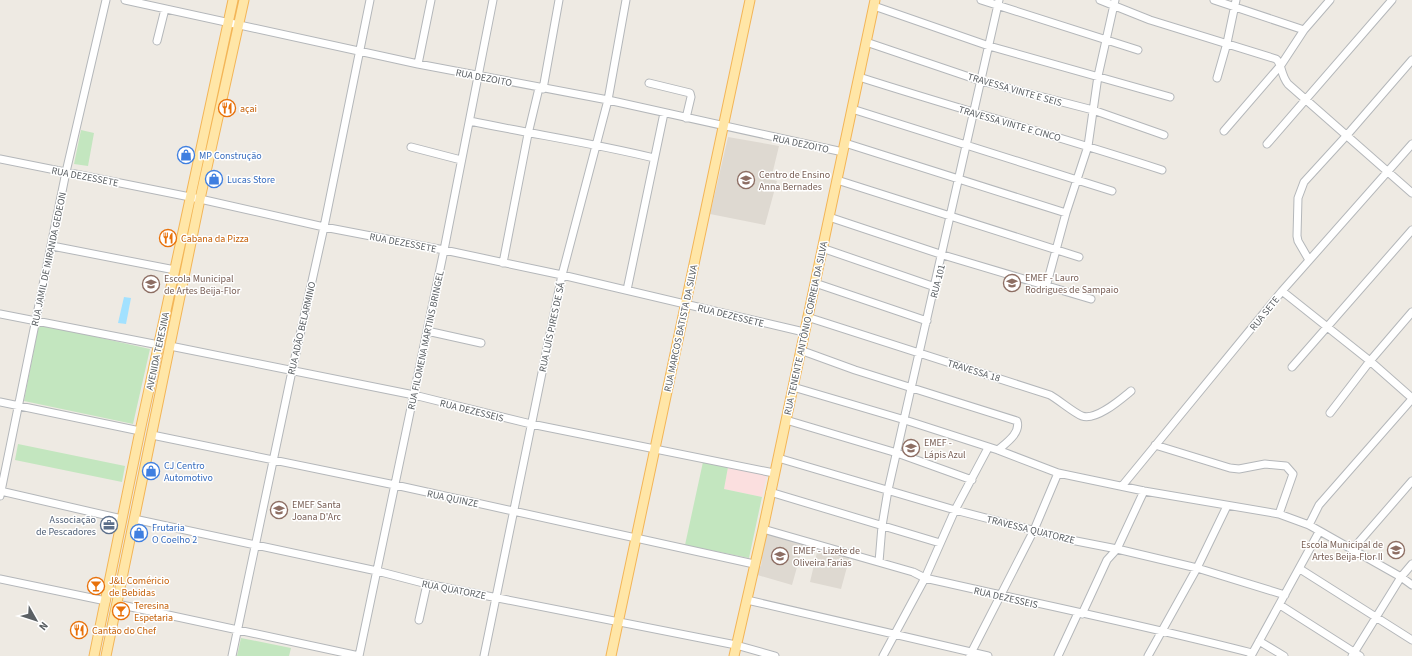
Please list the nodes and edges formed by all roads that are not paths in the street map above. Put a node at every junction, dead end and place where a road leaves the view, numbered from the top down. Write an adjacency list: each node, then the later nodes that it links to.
1 (106, 0): 70 (street, RUA JAMIL DE MIRANDA GEDEON)
2 (125, 0): 21 (street, RUA DEZOITO)
3 (233, 0): 22 (main road, AVENIDA TERESINA)
4 (244, 0): 23 (main road, AVENIDA TERESINA)
5 (370, 0): 31 (street, RUA ADÃO BELARMINO)
6 (431, 0): 33 (street)
7 (493, 0): 35 (street, RUA FILOMENA MARTINS BRINGEL)
8 (559, 0): 41 (street)
9 (626, 0): 44 (street, RUA LUÍS PIRES DE SÁ)
10 (750, 0): 51 (main road, RUA MARCOS BATISTA DA SILVA)
11 (981, 0): 16 (street)
12 (1100, 0): 17 (street)
13 (1214, 0): 20 (street)
14 (1318, 0): 18 (street)
15 (1392, 0): 43 (street)
16 (998, 2): 26 (street); 29 (street, RUA 101)
17 (1114, 2): 26 (street); 28 (street)
18 (1328, 2): 24 (street)
19 (874, 3): 27 (main road, RUA TENENTE ANTÔNIO CORREIA DA SILVA); 29 (street)
20 (1235, 3): 24 (street); 28 (street)
21 (165, 9): 22 (street, RUA DEZOITO); 25 (street)
22 (228, 22): 23 (street, RUA DEZOITO); 59 (main road, AVENIDA TERESINA)
23 (239, 25): 31 (street, RUA DEZOITO); 62 (main road, AVENIDA TERESINA)
24 (1304, 30): 34 (street)
25 (157, 41)
26 (1106, 41): 30 (street); 36 (street)
27 (866, 42): 37 (main road, RUA TENENTE ANTÔNIO CORREIA DA SILVA); 39 (street, TRAVESSA VINTE E SEIS)
28 (1227, 43): 34 (street); 38 (street)
29 (989, 46): 36 (street); 39 (street, RUA 101)
30 (1138, 50)
31 (359, 51): 33 (street, RUA DEZOITO); 83 (street, RUA ADÃO BELARMINO)
32 (1412, 60): 55 (street)
33 (418, 64): 35 (street, RUA DEZOITO)
34 (1281, 64): 43 (street); 52 (street)
35 (478, 75): 41 (street, RUA DEZOITO); 50 (street, RUA FILOMENA MARTINS BRINGEL)
36 (1098, 76): 42 (street); 46 (street)
37 (859, 77): 45 (main road, RUA TENENTE ANTÔNIO CORREIA DA SILVA); 47 (street, TRAVESSA VINTE E CINCO)
38 (1217, 78)
39 (981, 81): 46 (street, TRAVESSA VINTE E SEIS); 47 (street, RUA 101)
40 (649, 83): 49 (street)
41 (541, 88): 44 (street, RUA DEZOITO); 53 (street)
42 (1170, 97)
43 (1306, 98): 55 (street); 57 (street)
44 (608, 100): 48 (street, RUA DEZOITO); 56 (street, RUA LUÍS PIRES DE SÁ)
45 (852, 109): 60 (street); 64 (main road, RUA TENENTE ANTÔNIO CORREIA DA SILVA)
46 (1093, 110): 54 (street, TRAVESSA VINTE E SEIS); 61 (street)
47 (974, 113): 60 (street, RUA 101); 61 (street, TRAVESSA VINTE E CINCO)
48 (664, 114): 49 (street, RUA DEZOITO); 66 (street)
49 (686, 118): 51 (street, RUA DEZOITO)
50 (470, 121): 53 (street); 67 (street, RUA FILOMENA MARTINS BRINGEL)
51 (724, 127): 64 (street, RUA DEZOITO); 101 (main road, RUA MARCOS BATISTA DA SILVA)
52 (1224, 131)
53 (528, 134): 56 (street); 92 (street)
54 (1164, 135)
55 (1347, 135): 72 (street); 91 (street)
56 (597, 144): 66 (street); 94 (street, RUA LUÍS PIRES DE SÁ)
57 (1267, 144)
58 (1412, 144): 72 (street, RUA SETE)
59 (202, 145): 62 (main road); 68 (main road, AVENIDA TERESINA)
60 (966, 146): 73 (street, RUA 101); 74 (street)
61 (1088, 146): 69 (street, TRAVESSA VINTE E CINCO); 74 (street)
62 (212, 147): 71 (main road, AVENIDA TERESINA)
63 (411, 148): 67 (street)
64 (844, 148): 73 (street, RUA DEZOITO); 75 (main road, RUA TENENTE ANTÔNIO CORREIA DA SILVA)
65 (0, 158): 70 (street, RUA DEZESSETE)
66 (654, 158): 98 (street)
67 (462, 160): 87 (street, RUA FILOMENA MARTINS BRINGEL)
68 (197, 170): 71 (main road); 78 (main road, AVENIDA TERESINA)
69 (1162, 170)
70 (66, 172): 78 (street, RUA DEZESSETE); 85 (street, RUA JAMIL DE MIRANDA GEDEON)
71 (207, 172): 79 (main road, AVENIDA TERESINA)
72 (1388, 172): 77 (street); 91 (street, RUA SETE)
73 (958, 179): 80 (street, RUA DEZOITO); 82 (street, RUA 101)
74 (1078, 179): 76 (street); 80 (street)
75 (837, 180): 81 (main road, RUA TENENTE ANTÔNIO CORREIA DA SILVA); 82 (street)
76 (1112, 190)
77 (1412, 193)
78 (191, 197): 79 (street, RUA DEZESSETE); 93 (main road, AVENIDA TERESINA)
79 (200, 199): 83 (street, RUA DEZESSETE); 112 (main road, AVENIDA TERESINA)
80 (1066, 213): 88 (street)
81 (829, 217): 86 (main road, RUA TENENTE ANTÔNIO CORREIA DA SILVA); 89 (street)
82 (951, 218): 88 (street); 89 (street, RUA 101)
83 (324, 227): 87 (street, RUA DEZESSETE); 117 (street, RUA ADÃO BELARMINO)
84 (1412, 230): 107 (street)
85 (52, 246): 93 (street); 105 (street, RUA JAMIL DE MIRANDA GEDEON)
86 (822, 248): 95 (main road, RUA TENENTE ANTÔNIO CORREIA DA SILVA); 96 (street)
87 (444, 250): 92 (street, RUA DEZESSETE); 108 (street, RUA FILOMENA MARTINS BRINGEL)
88 (1056, 251): 90 (street); 97 (street)
89 (943, 255): 96 (street, RUA 101); 97 (street)
90 (1079, 257)
91 (1309, 260): 99 (street, RUA SETE)
92 (503, 263): 94 (street, RUA DEZESSETE)
93 (175, 270): 111 (main road, AVENIDA TERESINA)
94 (562, 275): 98 (street, RUA DEZESSETE); 128 (street, RUA LUÍS PIRES DE SÁ)
95 (815, 283): 104 (main road, RUA TENENTE ANTÔNIO CORREIA DA SILVA); 106 (street)
96 (935, 287): 106 (street, RUA 101)
97 (1046, 287): 100 (street)
98 (627, 290): 101 (street, RUA DEZESSETE)
99 (1282, 291): 107 (street); 131 (street, RUA SETE)
100 (1091, 299)
101 (686, 304): 109 (street, RUA DEZESSETE); 133 (main road, RUA MARCOS BATISTA DA SILVA)
102 (1412, 312): 115 (street)
103 (0, 314): 105 (street)
104 (807, 317): 109 (main road, RUA TENENTE ANTÔNIO CORREIA DA SILVA); 114 (street, TRAVESSA 18)
105 (36, 321): 111 (street); 124 (street, RUA JAMIL DE MIRANDA GEDEON)
106 (927, 321): 114 (street, RUA 101)
107 (1327, 326): 115 (street); 116 (street)
108 (427, 331): 110 (street); 121 (street, RUA FILOMENA MARTINS BRINGEL)
109 (804, 332): 113 (main road, RUA TENENTE ANTÔNIO CORREIA DA SILVA)
110 (481, 343)
111 (159, 345): 129 (main road, AVENIDA TERESINA)
112 (170, 346): 117 (street, RUA DEZESSEIS); 130 (main road, AVENIDA TERESINA)
113 (800, 350): 118 (main road, RUA TENENTE ANTÔNIO CORREIA DA SILVA); 119 (street)
114 (920, 353): 119 (street, RUA 101); 120 (street, TRAVESSA 18)
115 (1370, 361): 122 (street); 125 (street)
116 (1292, 367)
117 (292, 371): 121 (street, RUA DEZESSEIS); 137 (street, RUA ADÃO BELARMINO)
118 (793, 387): 126 (main road, RUA TENENTE ANTÔNIO CORREIA DA SILVA); 127 (street)
119 (911, 387): 127 (street, RUA 101); 134 (street)
120 (1131, 391)
121 (414, 395): 128 (street, RUA DEZESSEIS); 144 (street, RUA FILOMENA MARTINS BRINGEL)
122 (1412, 399): 156 (street)
123 (0, 402): 124 (street)
124 (18, 406): 129 (street); 149 (street, RUA JAMIL DE MIRANDA GEDEON)
125 (1330, 413)
126 (786, 420): 135 (street); 136 (main road, RUA TENENTE ANTÔNIO CORREIA DA SILVA)
127 (905, 420): 132 (street); 135 (street, RUA 101)
128 (531, 424): 133 (street, RUA DEZESSEIS); 152 (street, RUA LUÍS PIRES DE SÁ)
129 (140, 431): 138 (main road, AVENIDA TERESINA)
130 (152, 435): 137 (street, RUA QUINZE); 139 (main road, AVENIDA TERESINA)
131 (1155, 445): 145 (street, RUA SETE); 153 (street)
132 (988, 448): 134 (street); 142 (street)
133 (653, 449): 140 (street, RUA DEZESSEIS); 161 (main road, RUA MARCOS BATISTA DA SILVA)
134 (998, 450): 141 (street)
135 (897, 453): 142 (street); 146 (street, RUA 101)
136 (778, 458): 140 (main road, RUA TENENTE ANTÔNIO CORREIA DA SILVA); 146 (street, TRAVESSA QUATORZE)
137 (273, 460): 144 (street, RUA QUINZE); 163 (street, RUA ADÃO BELARMINO)
138 (132, 469): 139 (main road); 155 (main road, AVENIDA TERESINA)
139 (144, 471): 154 (main road, AVENIDA TERESINA)
140 (774, 473): 148 (main road, RUA TENENTE ANTÔNIO CORREIA DA SILVA)
141 (1058, 473): 145 (street); 159 (street)
142 (972, 480): 151 (street)
143 (1412, 481): 165 (street)
144 (395, 485): 152 (street, RUA QUINZE); 171 (street, RUA FILOMENA MARTINS BRINGEL)
145 (1122, 486): 147 (street)
146 (888, 490): 151 (street, TRAVESSA QUATORZE); 157 (street, RUA 101)
147 (1144, 491): 150 (street); 164 (street)
148 (770, 492): 157 (street); 158 (main road, RUA TENENTE ANTÔNIO CORREIA DA SILVA)
149 (0, 493): 155 (street)
150 (1227, 506): 153 (street); 169 (street)
151 (955, 510): 159 (street, TRAVESSA QUATORZE); 162 (street)
152 (515, 511): 161 (street, RUA QUINZE); 179 (street, RUA LUÍS PIRES DE SÁ)
153 (1279, 514): 156 (street)
154 (134, 519): 163 (street, RUA QUATORZE); 182 (main road, AVENIDA TERESINA)
155 (122, 520): 181 (main road, AVENIDA TERESINA)
156 (1309, 525): 160 (street)
157 (882, 526): 162 (street); 166 (street, RUA 101)
158 (763, 529): 166 (street, RUA DEZESSEIS); 167 (main road, RUA TENENTE ANTÔNIO CORREIA DA SILVA)
159 (1034, 530): 164 (street, TRAVESSA QUATORZE); 178 (street)
160 (1319, 532): 165 (street); 170 (street)
161 (635, 538): 167 (street, RUA QUINZE); 187 (main road, RUA MARCOS BATISTA DA SILVA)
162 (940, 543): 173 (street)
163 (255, 545): 171 (street, RUA QUATORZE); 189 (street, RUA ADÃO BELARMINO)
164 (1117, 549): 169 (street, TRAVESSA QUATORZE); 184 (street)
165 (1352, 550): 172 (street)
166 (878, 562): 173 (street, RUA DEZESSEIS)
167 (754, 564): 180 (main road, RUA TENENTE ANTÔNIO CORREIA DA SILVA)
168 (1412, 564): 172 (street)
169 (1197, 568): 177 (street, TRAVESSA QUATORZE); 188 (street)
170 (1300, 569): 177 (street); 185 (street)
171 (377, 571): 175 (street, RUA QUATORZE); 200 (street, RUA FILOMENA MARTINS BRINGEL)
172 (1401, 577): 176 (street); 185 (street)
173 (925, 578): 178 (street, RUA DEZESSEIS); 190 (street)
174 (0, 579): 181 (street)
175 (427, 584): 179 (street, RUA QUATORZE); 186 (street)
176 (1412, 585)
177 (1285, 595): 183 (street)
178 (1001, 596): 184 (street, RUA DEZESSEIS); 194 (street)
179 (495, 597): 187 (street, RUA QUATORZE); 201 (street, RUA LUÍS PIRES DE SÁ)
180 (746, 600): 190 (street); 193 (main road, RUA TENENTE ANTÔNIO CORREIA DA SILVA)
181 (106, 601): 197 (main road, AVENIDA TERESINA)
182 (116, 604): 189 (street); 198 (main road, AVENIDA TERESINA)
183 (1280, 605): 192 (street); 196 (street)
184 (1080, 614): 188 (street, RUA DEZESSEIS); 207 (street)
185 (1378, 617): 191 (street); 196 (street)
186 (419, 620)
187 (618, 623): 193 (street, RUA QUATORZE); 202 (main road, RUA MARCOS BATISTA DA SILVA)
188 (1162, 630): 195 (street, RUA DEZESSEIS); 208 (street)
189 (237, 631): 199 (street, RUA ADÃO BELARMINO); 200 (street)
190 (894, 634): 194 (street); 205 (street)
191 (1412, 640)
192 (1259, 641): 195 (street); 209 (street)
193 (736, 645): 203 (main road, RUA TENENTE ANTÔNIO CORREIA DA SILVA); 204 (street, RUA QUATORZE)
194 (971, 654): 206 (street)
195 (1251, 654)
196 (1355, 655)
197 (94, 656)
198 (106, 656)
199 (232, 656)
200 (359, 656)
201 (484, 656)
202 (610, 656)
203 (734, 656)
204 (775, 656)
205 (883, 656)
206 (988, 656)
207 (1058, 656)
208 (1148, 656)
209 (1284, 656)

